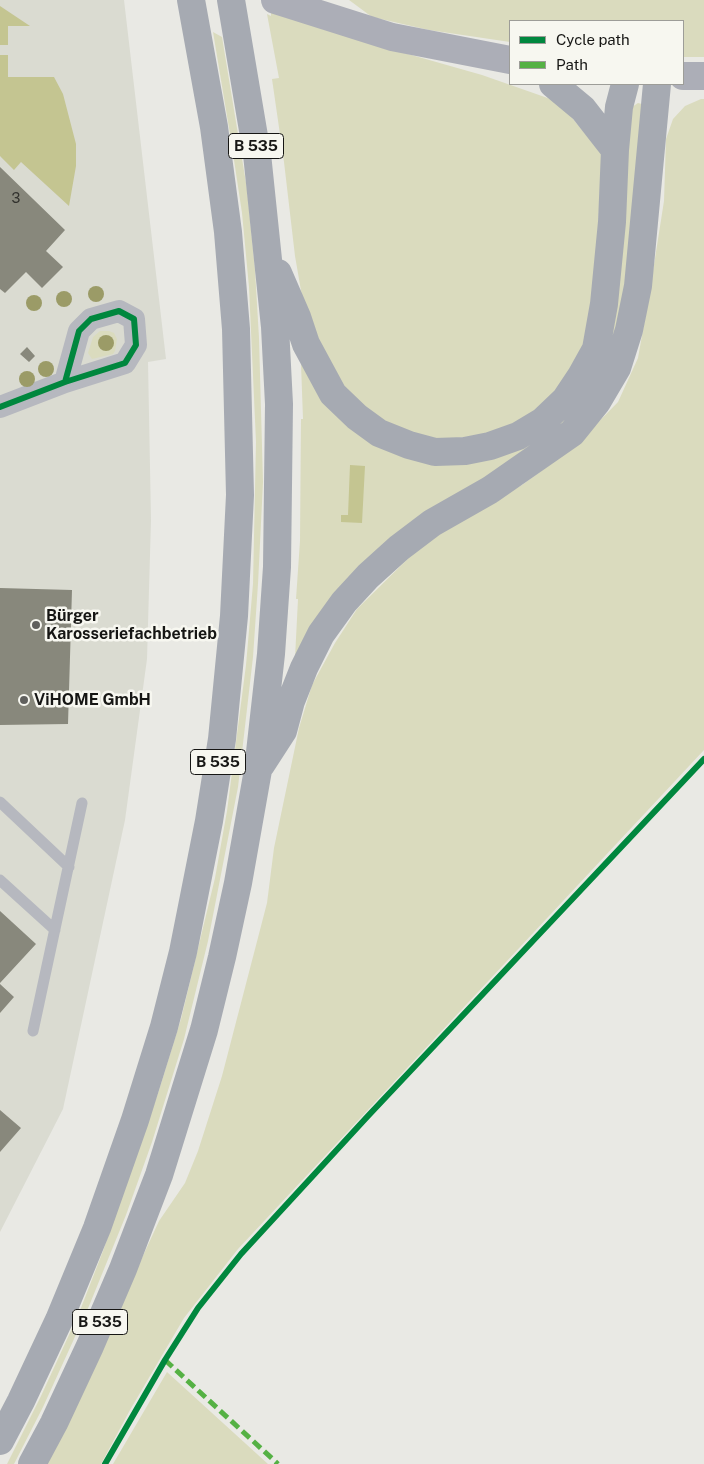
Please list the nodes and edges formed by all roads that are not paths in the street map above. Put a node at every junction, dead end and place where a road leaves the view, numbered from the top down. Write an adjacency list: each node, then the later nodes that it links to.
1 (231, 0): 11 (highway, B 535)
2 (275, 0): 4 (main road)
3 (194, 12): 21 (highway, B 535)
4 (509, 60)
5 (684, 76): 6 (main road)
6 (704, 76)
7 (554, 85): 10 (highway)
8 (625, 85): 10 (highway)
9 (658, 85): 14 (highway)
10 (615, 150): 11 (highway)
11 (269, 251): 14 (highway, B 535)
12 (65, 382): 13 (street)
13 (0, 407)
14 (258, 770): 22 (highway, B 535)
15 (0, 802): 17 (lane)
16 (82, 803): 17 (lane)
17 (68, 867): 19 (lane)
18 (0, 880): 19 (lane)
19 (55, 930): 20 (lane)
20 (33, 1031)
21 (0, 1441)
22 (32, 1464)

